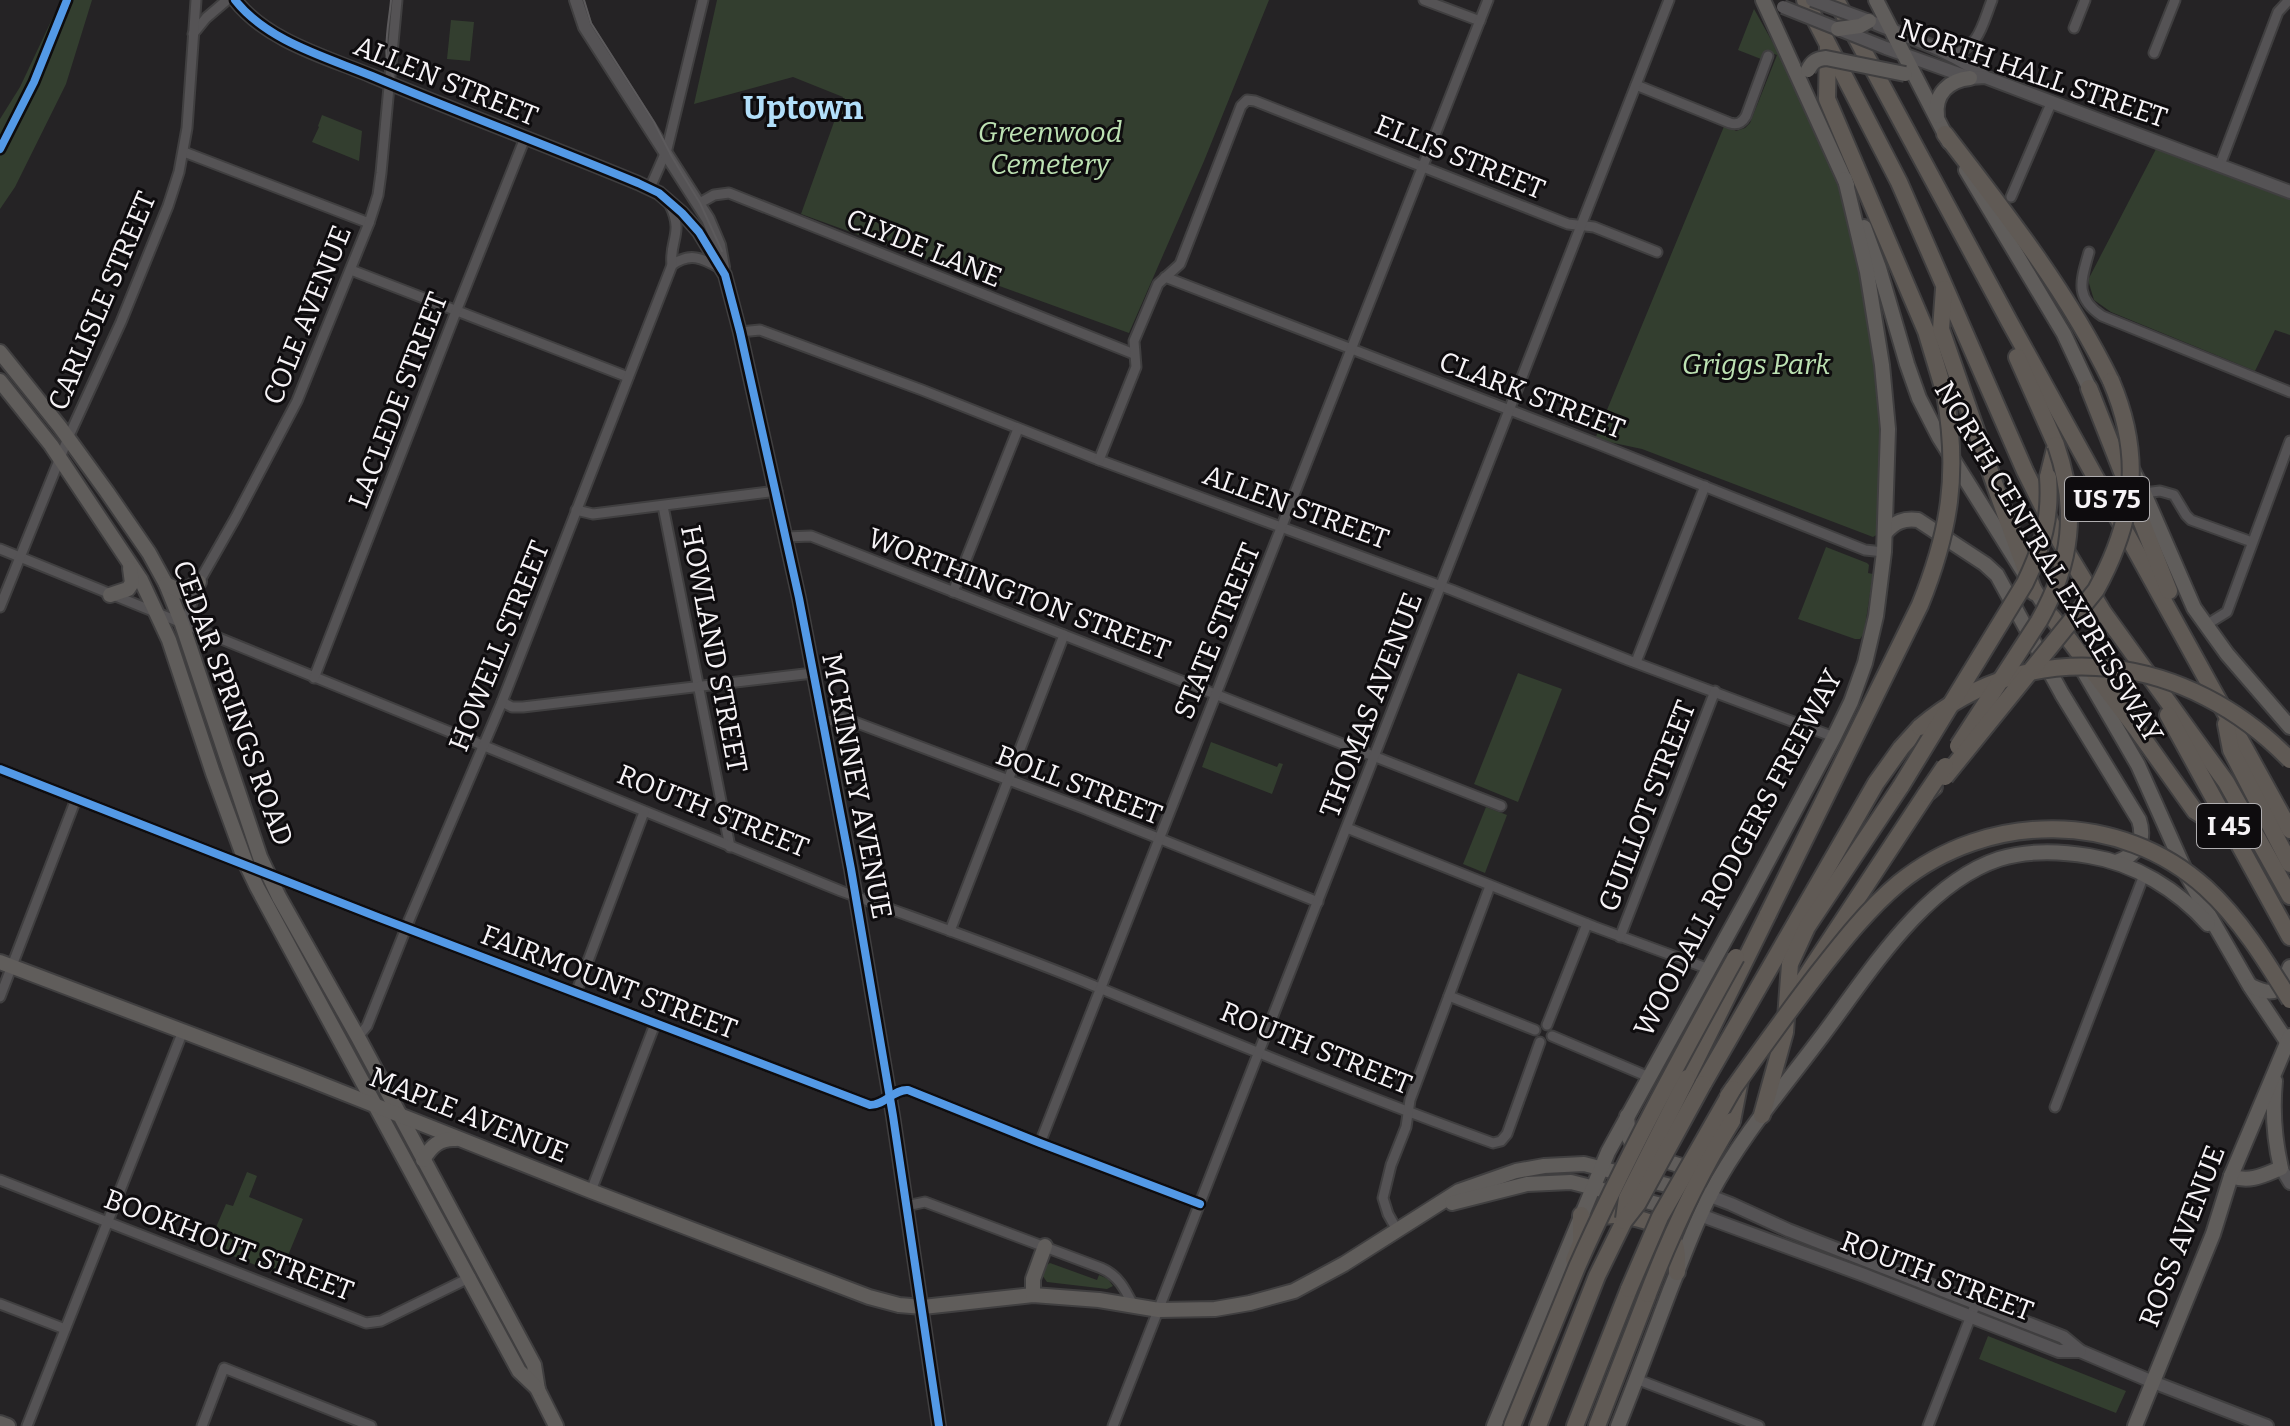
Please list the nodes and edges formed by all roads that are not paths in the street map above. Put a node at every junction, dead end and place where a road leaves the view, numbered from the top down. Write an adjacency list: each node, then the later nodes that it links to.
1 (196, 0): 23 (street, CARLISLE STREET)
2 (227, 0): 23 (street)
3 (235, 0): 31 (street, ALLEN STREET)
4 (397, 0): 31 (street, COLE AVENUE)
5 (576, 0): 39 (street, MCKINNEY AVENUE)
6 (703, 0): 39 (street)
7 (1424, 0): 19 (street)
8 (1488, 0): 19 (street, STATE STREET)
9 (1669, 0): 32 (street, THOMAS AVENUE)
10 (1805, 0): 24 (highway, NORTH CENTRAL EXPRESSWAY / US 75)
11 (1812, 0): 18 (street, NORTH HALL STREET, bridge)
12 (1836, 0): 43 (highway, US 75)
13 (1992, 0): 25 (street)
14 (2085, 0): 20 (street)
15 (2175, 0): 26 (street)
16 (2289, 0): 40 (street)
17 (1770, 2): 21 (street, NORTH HALL STREET, bridge); 33 (main road, NORTH CENTRAL EXPRESSWAY)
18 (1874, 12): 21 (main road, bridge); 22 (main road); 22 (street, NORTH HALL STREET)
19 (1480, 21): 41 (street, STATE STREET)
20 (2074, 28)
21 (1838, 29): 29 (street, NORTH HALL STREET, bridge)
22 (1892, 32): 27 (street, NORTH HALL STREET); 29 (main road)
23 (193, 34): 38 (street, CARLISLE STREET)
24 (1828, 44): 57 (highway, NORTH CENTRAL EXPRESSWAY / US 75); 135 (highway, bridge)
25 (1974, 44): 27 (street); 30 (street)
26 (2154, 53)
27 (1951, 55): 30 (street, NORTH HALL STREET)
28 (1768, 56): 32 (street)
29 (1905, 56): 30 (street, NORTH HALL STREET); 34 (main road)
30 (1976, 74): 35 (street, NORTH HALL STREET); 36 (main road)
31 (390, 84): 37 (street, ALLEN STREET); 49 (street, COLE AVENUE)
32 (1636, 85): 50 (street, THOMAS AVENUE)
33 (1803, 85): 34 (main road, bridge); 42 (main road, NORTH CENTRAL EXPRESSWAY)
34 (1923, 91): 36 (main road)
35 (2052, 101): 40 (street, NORTH HALL STREET); 46 (street)
36 (1941, 127): 65 (main road); 117 (highway, bridge)
37 (525, 138): 44 (street, ALLEN STREET); 58 (street, LACLEDE STREET)
38 (184, 152): 49 (street); 69 (street, CARLISLE STREET)
39 (666, 152): 44 (street); 48 (street, MCKINNEY AVENUE)
40 (2220, 165): 45 (street, NORTH HALL STREET)
41 (1423, 166): 50 (street, ELLIS STREET); 56 (street, ELLIS STREET); 60 (street, STATE STREET)
42 (1845, 179): 80 (main road, WOODALL RODGERS FREEWAY); 91 (main road, NORTH CENTRAL EXPRESSWAY)
43 (1935, 186): 71 (highway); 102 (highway, US 75)
44 (650, 188): 47 (street, MCKINNEY AVENUE)
45 (2290, 192)
46 (2011, 197)
47 (667, 200): 53 (street, HOWELL STREET); 55 (street, MCKINNEY AVENUE)
48 (698, 204): 55 (street, MCKINNEY AVENUE); 62 (street, CLYDE LANE)
49 (369, 223): 54 (street, COLE AVENUE)
50 (1581, 226): 51 (street, ELLIS STREET); 67 (street, THOMAS AVENUE)
51 (1657, 252)
52 (2089, 252): 66 (street)
53 (672, 265): 55 (street); 63 (street, HOWELL STREET)
54 (351, 270): 58 (street); 87 (street, COLE AVENUE)
55 (723, 270): 59 (street, MCKINNEY AVENUE)
56 (1165, 277): 60 (street, CLARK STREET); 62 (street)
57 (1944, 284): 91 (highway); 99 (highway, NORTH CENTRAL EXPRESSWAY / US 75)
58 (457, 309): 63 (street); 103 (street, LACLEDE STREET)
59 (740, 332): 68 (street, ALLEN STREET); 75 (street, MCKINNEY AVENUE)
60 (1351, 350): 67 (street, CLARK STREET); 79 (street, STATE STREET)
61 (0, 352): 69 (main road, CEDAR SPRINGS ROAD)
62 (1134, 354): 73 (street)
63 (628, 377): 78 (street, HOWELL STREET)
64 (0, 381): 72 (main road, CEDAR SPRINGS ROAD)
65 (2089, 388): 76 (main road); 102 (highway)
66 (2290, 392)
67 (1509, 411): 74 (street, CLARK STREET); 89 (street, THOMAS AVENUE)
68 (1018, 429): 73 (street, ALLEN STREET); 90 (street)
69 (68, 438): 72 (street, CARLISLE STREET); 88 (main road, CEDAR SPRINGS ROAD)
70 (2290, 441): 82 (street)
71 (2056, 445): 117 (highway, bridge); 171 (highway, bridge)
72 (60, 459): 85 (main road, CEDAR SPRINGS ROAD); 86 (street, CARLISLE STREET)
73 (1099, 460): 79 (street, ALLEN STREET)
74 (1705, 486): 84 (street, CLARK STREET); 100 (street)
75 (777, 491): 77 (street); 81 (street, MCKINNEY AVENUE)
76 (2144, 493): 82 (street); 97 (main road)
77 (663, 506): 78 (street); 104 (street, HOWLAND STREET)
78 (576, 510): 107 (street, HOWELL STREET)
79 (1282, 527): 89 (street, ALLEN STREET); 106 (street, STATE STREET)
80 (1886, 532): 84 (main road, WOODALL RODGERS FREEWAY); 126 (main road)
81 (786, 537): 90 (street, WORTHINGTON STREET); 101 (street, MCKINNEY AVENUE)
82 (2252, 542): 97 (street)
83 (0, 549): 86 (street, ROUTH STREET)
84 (1884, 552): 111 (main road, WOODALL RODGERS FREEWAY)
85 (127, 556): 92 (main road); 94 (main road, CEDAR SPRINGS ROAD)
86 (21, 557): 92 (street, ROUTH STREET); 93 (street, CARLISLE STREET)
87 (199, 582): 88 (main road); 96 (street, COLE AVENUE)
88 (166, 584): 96 (main road, CEDAR SPRINGS ROAD)
89 (1441, 586): 100 (street, ALLEN STREET); 113 (street, THOMAS AVENUE)
90 (953, 592): 98 (street, WORTHINGTON STREET)
91 (2034, 592): 95 (main road, NORTH CENTRAL EXPRESSWAY)
92 (110, 595): 94 (street, ROUTH STREET)
93 (0, 607)
94 (157, 614): 96 (street, ROUTH STREET); 128 (main road, CEDAR SPRINGS ROAD)
95 (2052, 617): 123 (highway); 141 (main road, NORTH CENTRAL EXPRESSWAY)
96 (182, 624): 103 (street, ROUTH STREET); 129 (main road, CEDAR SPRINGS ROAD)
97 (2206, 625): 110 (main road)
98 (1064, 635): 106 (street, WORTHINGTON STREET); 116 (street)
99 (2124, 641): 123 (highway, I 45); 132 (highway)
100 (1636, 662): 105 (street, ALLEN STREET)
101 (813, 673): 104 (street); 109 (street, MCKINNEY AVENUE)
102 (2206, 677): 108 (highway, US 75)
103 (314, 678): 112 (street, ROUTH STREET)
104 (699, 687): 107 (street); 125 (street, HOWLAND STREET)
105 (1715, 691): 111 (street, ALLEN STREET); 139 (street, GUILLOT STREET)
106 (1216, 694): 113 (street, WORTHINGTON STREET); 124 (street, STATE STREET)
107 (502, 702): 112 (street, HOWELL STREET)
108 (2223, 707): 122 (highway, US 75); 127 (highway)
109 (822, 722): 116 (street, BOLL STREET); 133 (street, MCKINNEY AVENUE)
110 (2290, 727)
111 (1834, 737): 144 (main road, WOODALL RODGERS FREEWAY)
112 (483, 747): 120 (street, ROUTH STREET); 137 (street, HOWELL STREET)
113 (1375, 756): 119 (street, WORTHINGTON STREET); 121 (street, THOMAS AVENUE)
114 (2290, 760): 191 (highway, bridge)
115 (0, 769): 118 (street, FAIRMOUNT STREET)
116 (1008, 781): 124 (street, BOLL STREET); 138 (street)
117 (1926, 794): 164 (highway, bridge)
118 (76, 799): 128 (street, FAIRMOUNT STREET); 142 (street)
119 (1501, 806)
120 (644, 812): 125 (street, ROUTH STREET); 147 (street)
121 (1347, 828): 131 (street); 134 (street, THOMAS AVENUE)
122 (2290, 830)
123 (2234, 836): 140 (highway, I 45)
124 (1158, 838): 134 (street, BOLL STREET); 146 (street, STATE STREET)
125 (730, 847): 133 (street, ROUTH STREET)
126 (2116, 862): 130 (main road); 171 (main road)
127 (2290, 864)
128 (247, 866): 129 (street, FAIRMOUNT STREET); 167 (main road, CEDAR SPRINGS ROAD)
129 (269, 875): 137 (street, FAIRMOUNT STREET); 156 (main road, CEDAR SPRINGS ROAD)
130 (2144, 875): 141 (main road); 168 (street)
131 (1490, 886): 136 (street); 148 (street)
132 (2286, 890)
133 (856, 897): 138 (street, ROUTH STREET); 166 (street, MCKINNEY AVENUE)
134 (1318, 902): 159 (street, THOMAS AVENUE)
135 (1768, 914): 191 (highway, bridge); 221 (highway, bridge)
136 (1587, 924): 139 (street); 152 (street)
137 (406, 928): 147 (street, FAIRMOUNT STREET); 156 (street, HOWELL STREET)
138 (950, 931): 146 (street, ROUTH STREET)
139 (1620, 937): 144 (street)
140 (2290, 937)
141 (2229, 949): 145 (main road, NORTH CENTRAL EXPRESSWAY)
142 (6, 964): 149 (street); 154 (main road, MAPLE AVENUE)
143 (2290, 967): 145 (main road)
144 (1709, 969): 161 (main road, WOODALL RODGERS FREEWAY)
145 (2250, 986): 157 (main road, NORTH CENTRAL EXPRESSWAY)
146 (1099, 988): 159 (street, ROUTH STREET); 174 (street, STATE STREET)
147 (576, 993): 151 (street, FAIRMOUNT STREET)
148 (1449, 996): 153 (street); 169 (street)
149 (0, 997)
150 (2290, 1000): 162 (highway, bridge)
151 (655, 1024): 166 (street, FAIRMOUNT STREET); 183 (street)
152 (1547, 1025): 153 (street); 155 (street)
153 (1535, 1030): 158 (street)
154 (183, 1031): 167 (main road, MAPLE AVENUE); 190 (street)
155 (1552, 1036): 158 (street); 161 (street)
156 (358, 1037): 170 (main road, CEDAR SPRINGS ROAD)
157 (2289, 1041): 160 (main road, ROSS AVENUE)
158 (1540, 1042): 169 (street, ROUTH STREET)
159 (1259, 1054): 169 (street, ROUTH STREET); 185 (street, THOMAS AVENUE)
160 (2277, 1065): 165 (main road, ROSS AVENUE); 179 (main road, ROSS AVENUE)
161 (1649, 1077): 172 (main road, WOODALL RODGERS FREEWAY)
162 (1740, 1079): 164 (highway, bridge); 224 (highway, bridge)
163 (2290, 1083): 165 (main road)
164 (1728, 1096): 223 (highway, bridge)
165 (2274, 1096): 177 (main road, ROSS AVENUE)
166 (890, 1098): 174 (street, FAIRMOUNT STREET); 186 (street, MCKINNEY AVENUE)
167 (374, 1105): 170 (main road, MAPLE AVENUE); 196 (main road, CEDAR SPRINGS ROAD)
168 (2055, 1107)
169 (1408, 1112): 192 (street)
170 (399, 1115): 173 (main road, MAPLE AVENUE); 176 (main road, CEDAR SPRINGS ROAD)
171 (1762, 1115): 175 (main road)
172 (1627, 1116): 175 (main road); 178 (main road, WOODALL RODGERS FREEWAY)
173 (456, 1139): 176 (main road); 183 (main road, MAPLE AVENUE)
174 (1040, 1143): 185 (street, FAIRMOUNT STREET)
175 (1741, 1144): 184 (main road)
176 (423, 1160): 194 (main road, CEDAR SPRINGS ROAD)
177 (2281, 1168): 179 (main road); 181 (street)
178 (1600, 1169): 182 (main road, WOODALL RODGERS FREEWAY); 184 (main road, ROUTH STREET); 187 (main road, ROUTH STREET)
179 (2231, 1176): 210 (main road, ROSS AVENUE)
180 (0, 1180): 190 (street, BOOKHOUT STREET)
181 (2290, 1183)
182 (1593, 1187): 187 (main road, ROUTH STREET); 188 (main road, WOODALL RODGERS FREEWAY); 189 (main road, ROUTH STREET)
183 (591, 1191): 204 (main road, MAPLE AVENUE)
184 (1710, 1196): 189 (main road); 201 (street, ROUTH STREET)
185 (1200, 1204): 205 (street, THOMAS AVENUE)
186 (906, 1206): 195 (street); 204 (street, MCKINNEY AVENUE)
187 (1432, 1208): 192 (main road, ROUTH STREET)
188 (1581, 1215): 193 (highway); 220 (main road, WOODALL RODGERS FREEWAY)
189 (1700, 1215): 198 (main road); 206 (street, ROUTH STREET)
190 (107, 1221): 199 (street, BOOKHOUT STREET); 207 (street)
191 (1624, 1221): 222 (highway)
192 (1397, 1230): 205 (main road, ROUTH STREET)
193 (1581, 1243): 198 (highway); 221 (highway)
194 (468, 1244): 196 (main road); 197 (main road, CEDAR SPRINGS ROAD)
195 (1045, 1246): 200 (main road); 203 (street)
196 (454, 1251): 199 (main road, CEDAR SPRINGS ROAD)
197 (483, 1271): 199 (street, BOOKHOUT STREET); 211 (main road, CEDAR SPRINGS ROAD)
198 (1677, 1272): 209 (main road)
199 (469, 1278): 211 (main road, CEDAR SPRINGS ROAD)
200 (1033, 1295): 203 (main road, MAPLE AVENUE); 204 (main road, MAPLE AVENUE)
201 (1976, 1303): 206 (street); 208 (street, ROUTH STREET)
202 (0, 1304): 207 (street)
203 (1133, 1305): 205 (main road, MAPLE AVENUE)
204 (921, 1307): 218 (street, MCKINNEY AVENUE)
205 (1159, 1310): 219 (street, THOMAS AVENUE)
206 (1970, 1318): 208 (street, ROUTH STREET); 227 (street)
207 (65, 1329): 214 (street)
208 (2080, 1351): 210 (street, ROUTH STREET)
209 (1636, 1379): 225 (main road); 226 (street)
210 (2153, 1382): 228 (main road, ROSS AVENUE); 229 (street, ROUTH STREET)
211 (538, 1390): 217 (main road, CEDAR SPRINGS ROAD)
212 (0, 1423): 213 (main road)
213 (8, 1426)
214 (27, 1426)
215 (202, 1426): 216 (street)
216 (371, 1426)
217 (556, 1426)
218 (939, 1426)
219 (1113, 1426)
220 (1494, 1426)
221 (1513, 1426)
222 (1538, 1426)
223 (1575, 1426)
224 (1597, 1426)
225 (1618, 1426)
226 (1759, 1426)
227 (1928, 1426)
228 (2135, 1426)
229 (2267, 1426)

